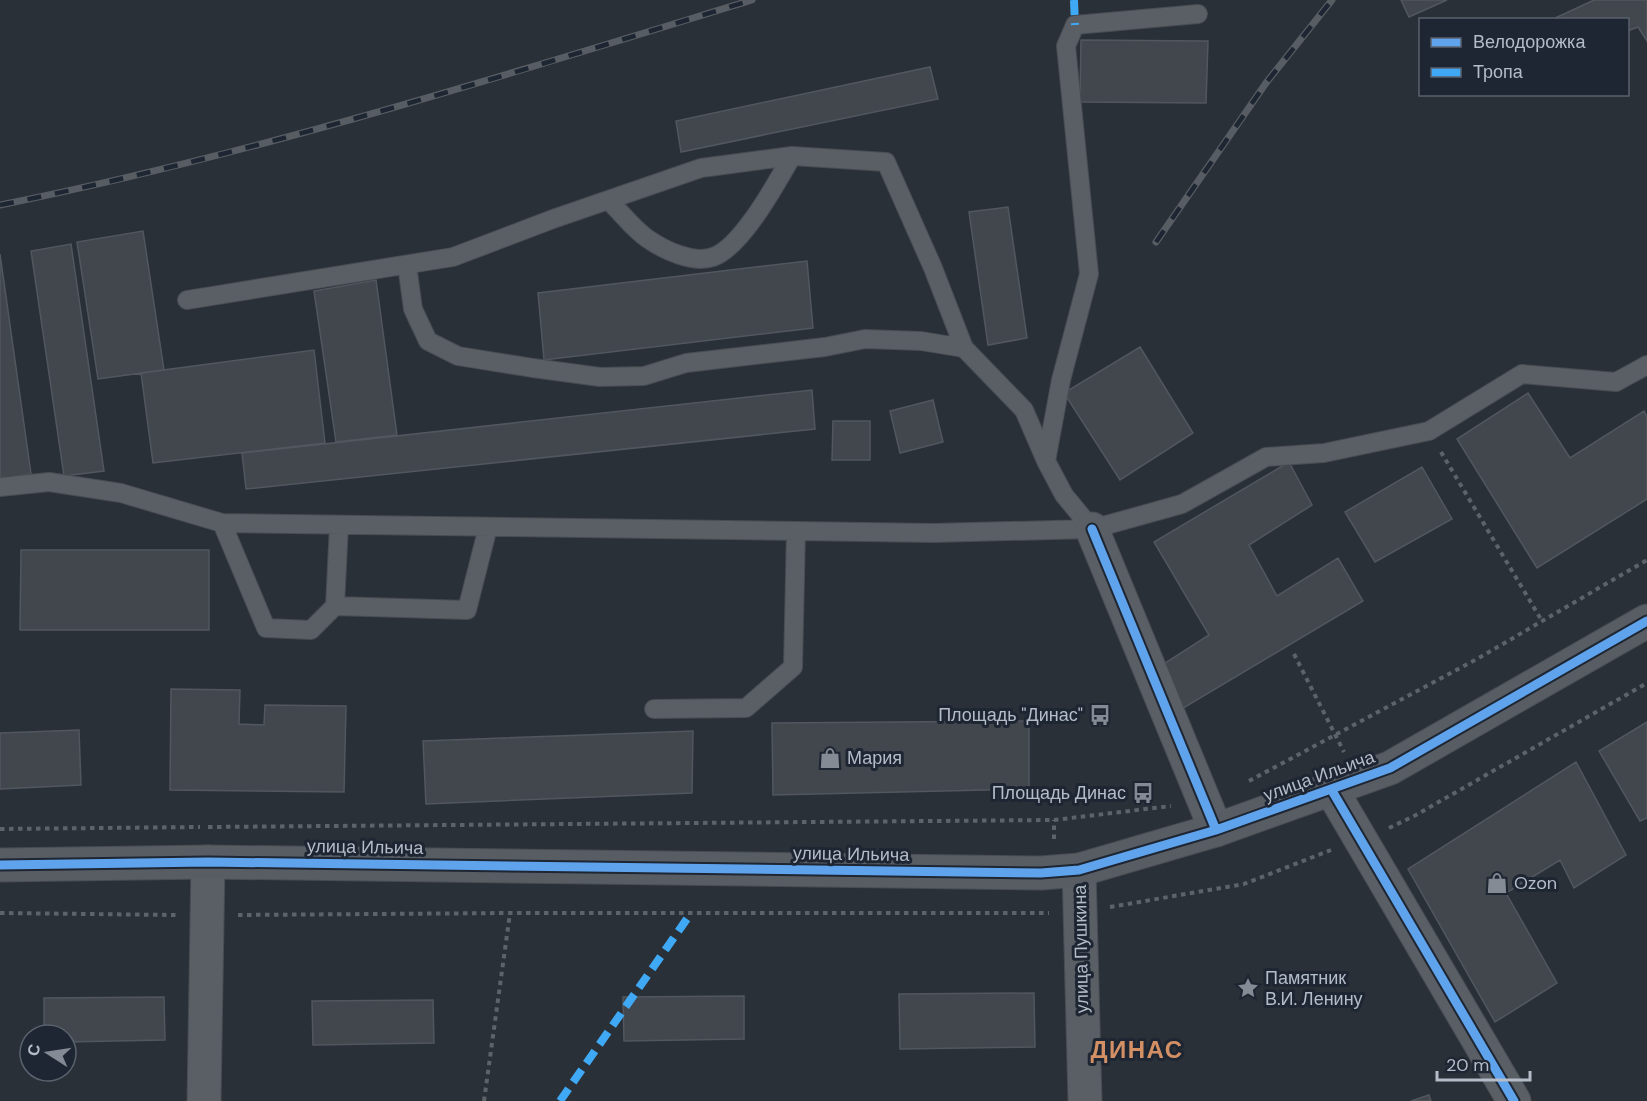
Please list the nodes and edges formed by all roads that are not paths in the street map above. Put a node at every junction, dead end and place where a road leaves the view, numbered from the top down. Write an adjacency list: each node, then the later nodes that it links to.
1 (1198, 14): 8 (lane)
2 (792, 156): 3 (lane); 3 (lane); 6 (lane)
3 (608, 200): 4 (lane)
4 (407, 265): 5 (lane); 6 (lane)
5 (187, 300)
6 (964, 348): 8 (lane)
7 (1647, 365): 13 (lane)
8 (1046, 460): 13 (lane)
9 (0, 487): 10 (lane)
10 (222, 523): 11 (lane); 15 (lane)
11 (339, 525): 12 (lane); 15 (lane)
12 (488, 527): 14 (lane); 15 (lane)
13 (1092, 529): 14 (lane); 19 (street)
14 (796, 531): 17 (lane)
15 (335, 606)
16 (1647, 621): 18 (street, улица Ильича)
17 (654, 709)
18 (1344, 784): 19 (street, улица Ильича); 25 (street)
19 (1211, 816): 22 (street, улица Ильича)
20 (208, 862): 21 (street, улица Ильича); 22 (street, улица Ильича); 23 (street)
21 (0, 864)
22 (1079, 870): 24 (street, улица Пушкина)
23 (204, 1101)
24 (1085, 1101)
25 (1514, 1101)

